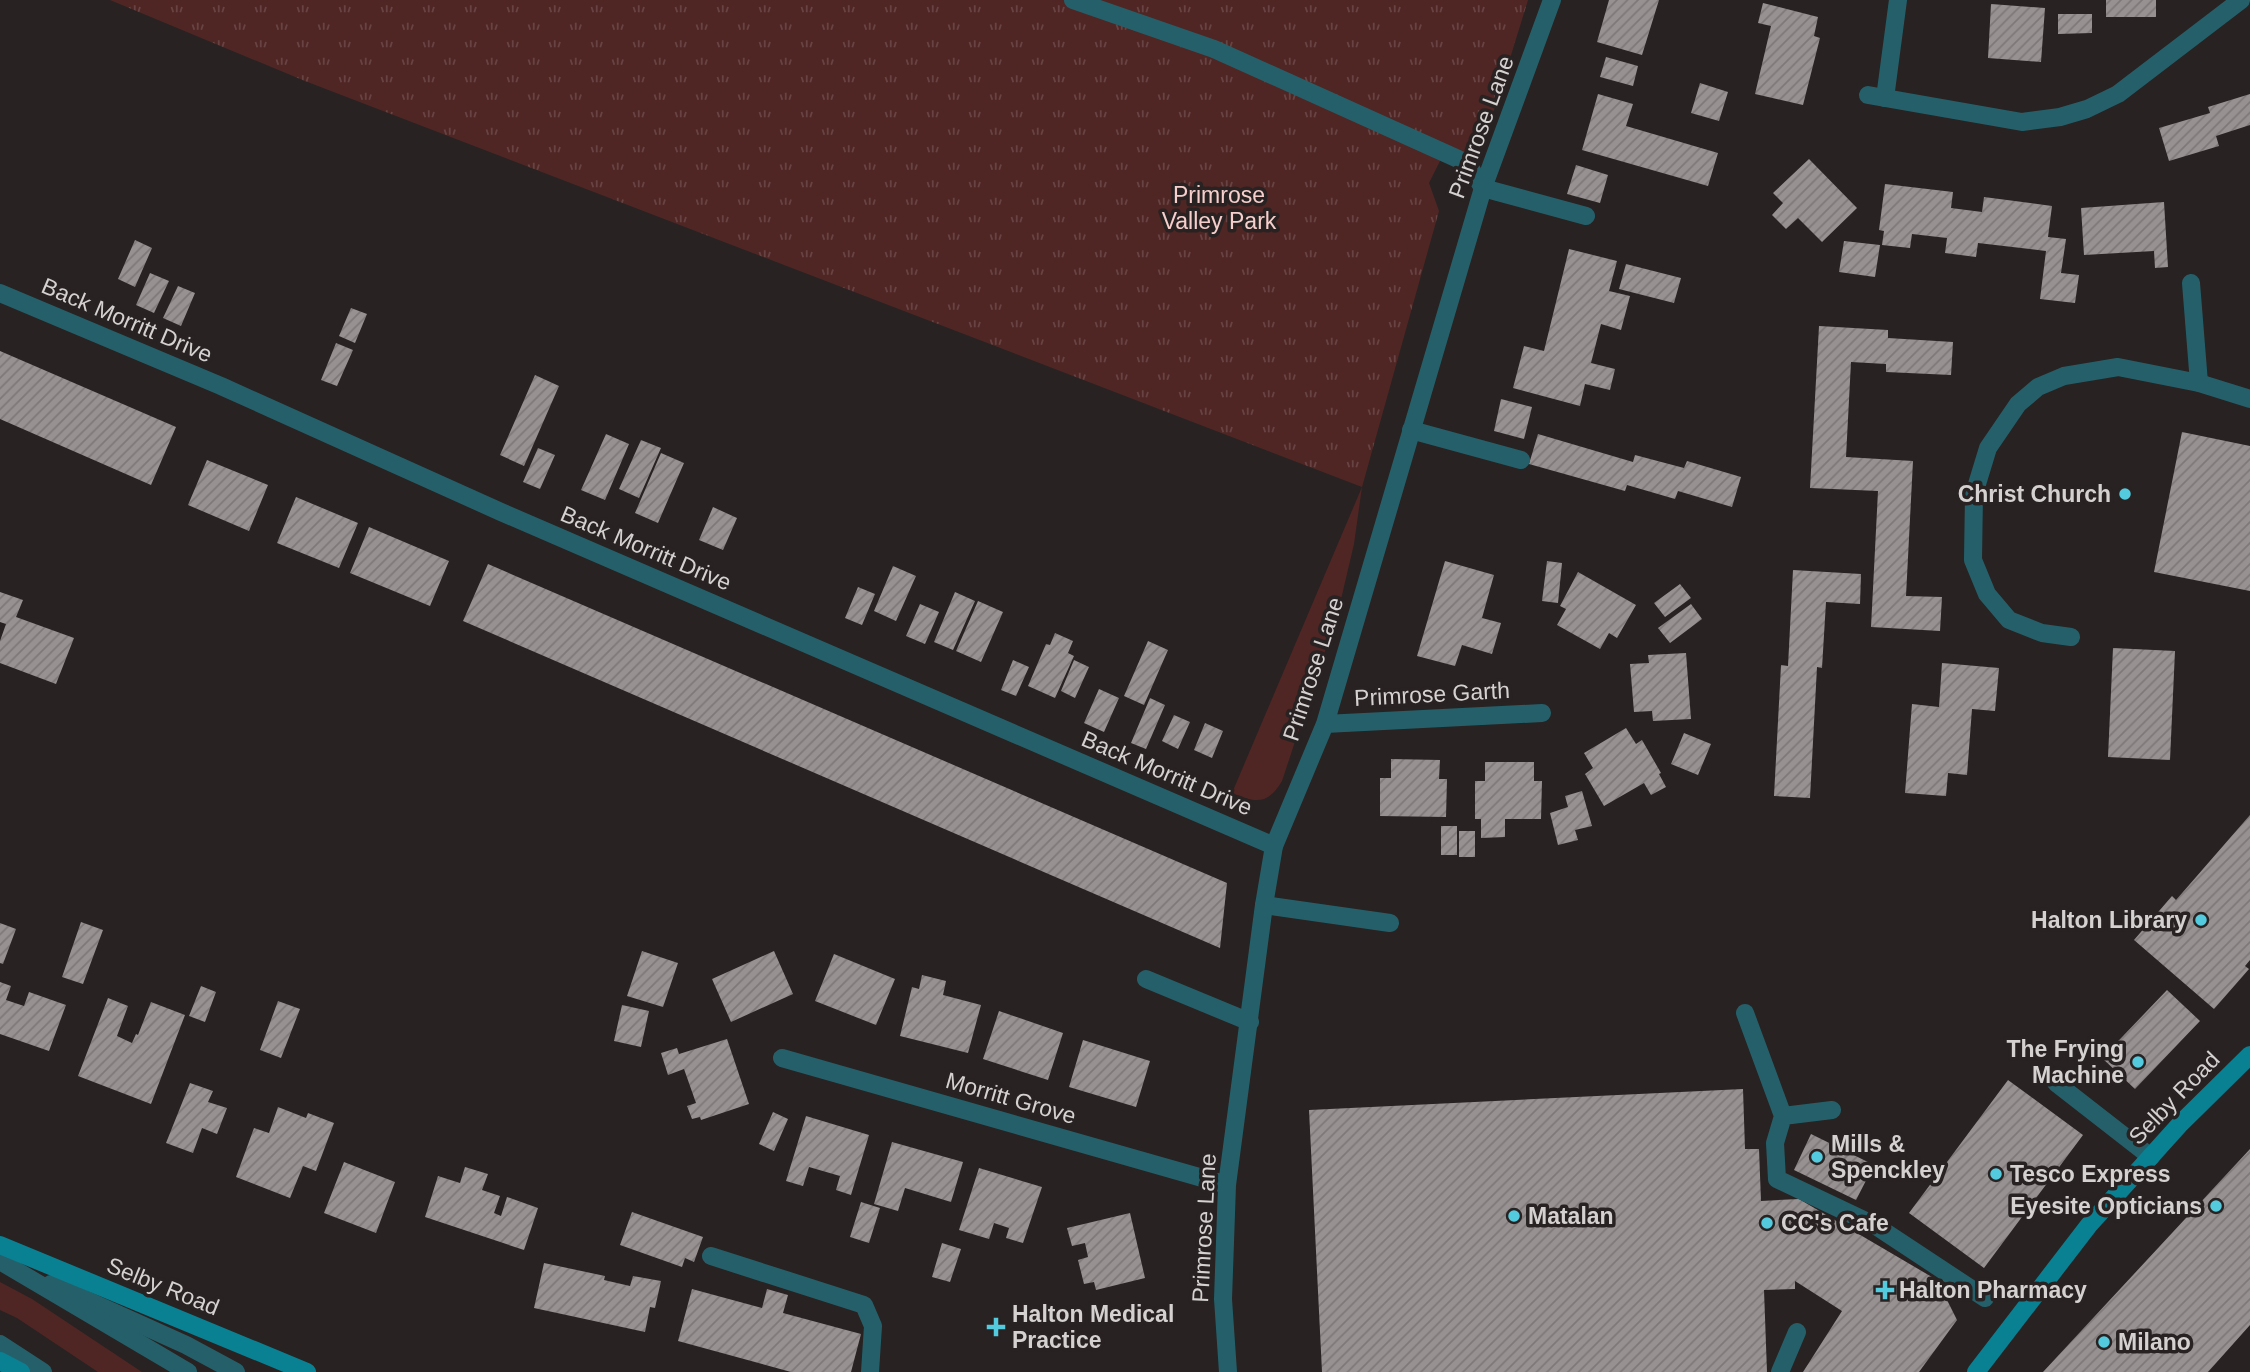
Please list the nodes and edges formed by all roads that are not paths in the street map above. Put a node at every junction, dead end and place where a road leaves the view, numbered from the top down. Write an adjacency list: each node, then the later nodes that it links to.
1 (1073, 0): 5 (street)
2 (1552, 0): 5 (street, Primrose Lane)
3 (1898, 0): 4 (street)
4 (2241, 0)
5 (1483, 188): 6 (street); 11 (street, Primrose Lane)
6 (1586, 216)
7 (2191, 283): 9 (street)
8 (0, 293): 16 (street, Back Morritt Drive)
9 (2199, 383): 10 (street); 13 (street)
10 (2250, 399)
11 (1411, 430): 12 (street); 15 (street, Primrose Lane)
12 (1521, 460)
13 (2071, 637)
14 (1542, 713): 15 (street, Primrose Garth)
15 (1325, 724): 16 (street, Primrose Lane)
16 (1274, 846): 17 (street, Primrose Lane)
17 (1264, 905): 18 (street); 21 (street, Primrose Lane)
18 (1390, 923)
19 (1146, 979): 21 (street)
20 (1745, 1013): 26 (street)
21 (1250, 1022): 28 (street, Primrose Lane)
22 (2250, 1055): 27 (main road, Selby Road)
23 (782, 1058): 28 (street, Morritt Grove)
24 (2056, 1083): 27 (street)
25 (1832, 1110): 26 (street)
26 (1783, 1116): 32 (street)
27 (2151, 1157): 44 (main road, Selby Road)
28 (1227, 1185): 42 (street, Primrose Lane)
29 (0, 1245): 40 (main road, Selby Road)
30 (711, 1256): 41 (street)
31 (0, 1261): 36 (street); 39 (street)
32 (1985, 1298)
33 (1797, 1332): 43 (street)
34 (0, 1344): 38 (street)
35 (0, 1361): 37 (main road)
36 (186, 1371)
37 (21, 1372)
38 (43, 1372)
39 (236, 1372)
40 (307, 1372)
41 (870, 1372)
42 (1228, 1372)
43 (1780, 1372)
44 (1976, 1372)

